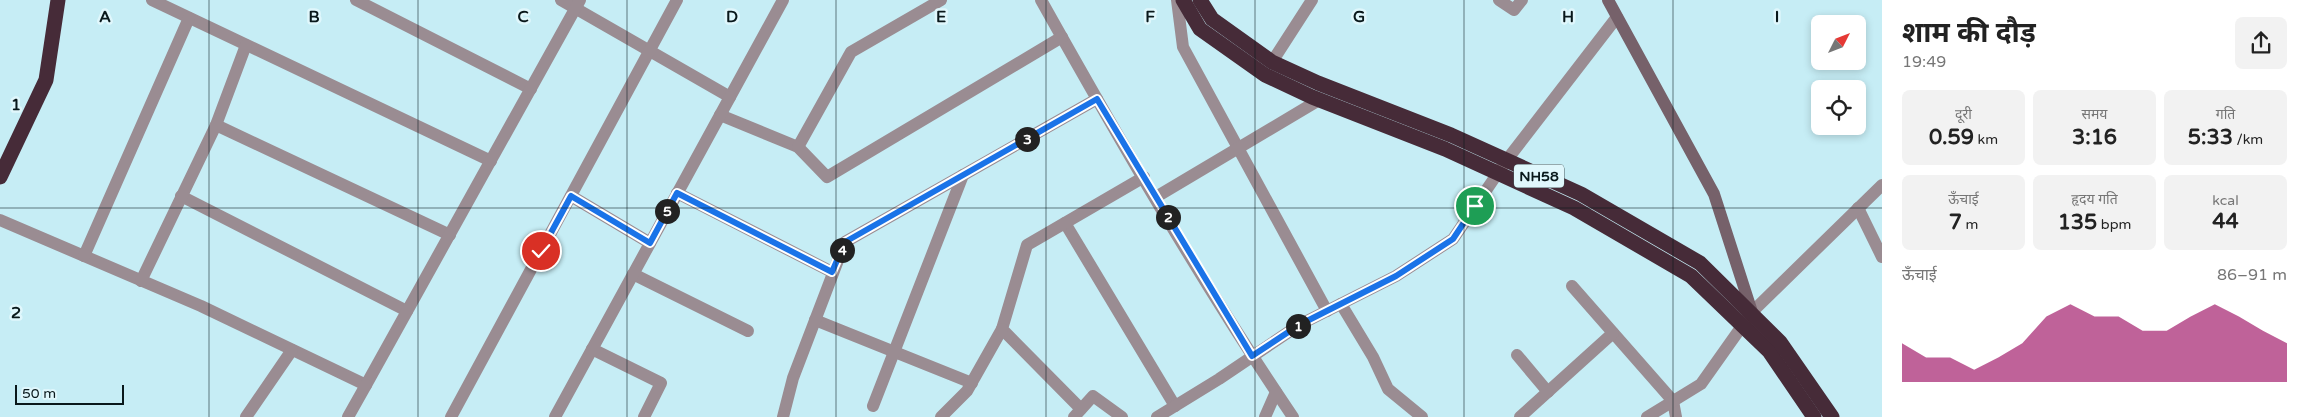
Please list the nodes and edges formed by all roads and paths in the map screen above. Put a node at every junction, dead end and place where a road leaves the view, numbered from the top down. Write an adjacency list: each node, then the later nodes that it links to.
1 (58, 0): 34 (highway)
2 (152, 0): 18 (street)
3 (356, 0): 23 (street)
4 (561, 0): 16 (street)
5 (677, 0): 21 (street)
6 (783, 0): 24 (street)
7 (941, 0): 29 (street)
8 (1177, 0): 30 (street)
9 (1183, 0): 26 (highway, NH58)
10 (1312, 0): 22 (street)
11 (1499, 0): 12 (street)
12 (1522, 0)
13 (1608, 0): 17 (street)
14 (1044, 1): 19 (street)
15 (1203, 1): 22 (highway, NH58)
16 (578, 4): 21 (street); 23 (street)
17 (1617, 17): 32 (street); 55 (street)
18 (189, 18): 20 (street); 46 (street)
19 (1062, 36): 25 (street); 29 (street)
20 (246, 45): 28 (street); 31 (street)
21 (649, 50): 24 (street); 39 (street)
22 (1272, 62): 32 (highway, NH58)
23 (531, 89): 31 (street)
24 (730, 97): 27 (street)
25 (1097, 99): 33 (street); 35 (street)
26 (1319, 100): 30 (street); 32 (highway, NH58)
27 (720, 115): 29 (street); 37 (street)
28 (216, 125): 38 (street); 44 (street)
29 (798, 147)
30 (1238, 148): 40 (street); 53 (street)
31 (491, 161): 44 (street)
32 (1502, 167): 52 (street); 55 (highway, NH58); 57 (highway, NH58)
33 (963, 175): 48 (street); 63 (street)
34 (0, 177)
35 (1144, 177): 40 (street); 43 (street)
36 (1882, 185): 41 (street)
37 (677, 193): 45 (street); 48 (street)
38 (181, 196): 50 (street); 54 (street)
39 (571, 196): 45 (street); 77 (street)
40 (1156, 197): 65 (street)
41 (1858, 208): 47 (street); 55 (street)
42 (0, 220): 46 (street)
43 (1065, 223): 58 (street); 73 (street)
44 (450, 235): 54 (street)
45 (650, 243): 49 (street)
46 (84, 256): 50 (street)
47 (1882, 257)
48 (832, 272): 56 (street)
49 (633, 274): 59 (street); 61 (street)
50 (141, 281): 62 (street)
51 (1572, 286): 60 (street)
52 (1341, 304): 53 (street); 86 (street)
53 (1327, 310): 65 (street)
54 (407, 311): 68 (street)
55 (1752, 312): 57 (street); 91 (highway, NH58)
56 (815, 320): 63 (street); 80 (street)
57 (1743, 325): 71 (street); 90 (highway, NH58)
58 (1002, 330): 67 (street); 74 (street)
59 (748, 332)
60 (1613, 333): 70 (street); 71 (street)
61 (593, 348): 66 (street); 78 (street); 79 (street)
62 (292, 350): 68 (street); 75 (street)
63 (895, 351): 67 (street); 72 (street)
64 (1517, 355): 70 (street)
65 (1252, 356): 69 (street); 73 (street)
66 (665, 381)
67 (972, 383): 81 (street)
68 (366, 385): 76 (street)
69 (1276, 392): 84 (street); 85 (street)
70 (1548, 392): 87 (street)
71 (1673, 401): 88 (street); 89 (street)
72 (873, 406)
73 (1175, 406): 83 (street)
74 (1077, 413): 82 (street)
75 (246, 417)
76 (348, 417)
77 (451, 417)
78 (555, 417)
79 (644, 417)
80 (783, 417)
81 (941, 417)
82 (1122, 417)
83 (1157, 417)
84 (1265, 417)
85 (1293, 417)
86 (1422, 417)
87 (1520, 417)
88 (1647, 417)
89 (1676, 417)
90 (1814, 417)
91 (1832, 417)

